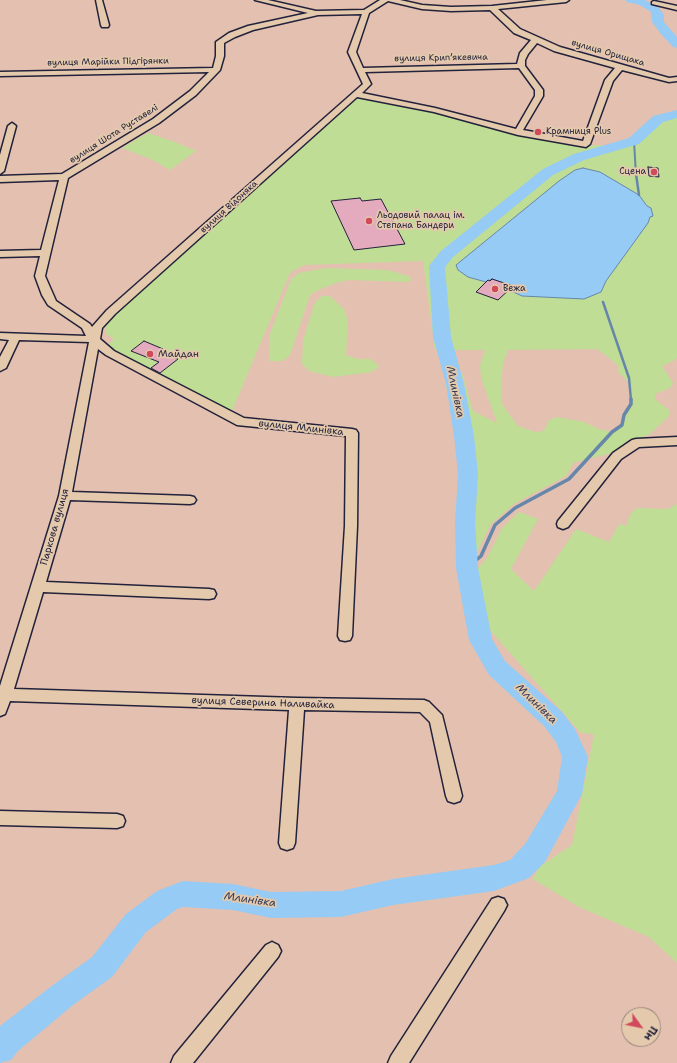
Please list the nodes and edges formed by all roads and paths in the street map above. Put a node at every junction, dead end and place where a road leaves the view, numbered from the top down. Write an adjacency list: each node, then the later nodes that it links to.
1 (99, 0): 11 (street)
2 (258, 0): 10 (street)
3 (385, 0): 9 (street)
4 (391, 0): 7 (street)
5 (566, 0): 7 (street)
6 (654, 3): 8 (street)
7 (492, 8): 12 (street, вулиця Орищака)
8 (677, 8)
9 (366, 12): 10 (street); 16 (street, вулиця Відоняка)
10 (318, 13): 15 (street)
11 (105, 24)
12 (536, 39): 13 (street); 14 (street, вулиця Орищака)
13 (521, 66): 16 (street, вулиця Крипʼякевича); 21 (street)
14 (620, 67): 18 (street, вулиця Орищака); 21 (street)
15 (216, 70): 17 (street, вулиця Марійки Підгірянки); 23 (street, вулиця Шота Руставелі)
16 (361, 70): 19 (street, вулиця Відоняка)
17 (0, 74)
18 (677, 79)
19 (355, 94): 21 (street); 29 (street, вулиця Відоняка)
20 (12, 126): 22 (street)
21 (518, 132)
22 (0, 171)
23 (64, 177): 24 (street); 25 (street, вулиця Шота Руставелі)
24 (0, 179)
25 (45, 253): 26 (street); 29 (street, вулиця Шота Руставелі)
26 (0, 254)
27 (0, 336): 28 (street)
28 (16, 336): 29 (street); 30 (street)
29 (93, 340): 32 (street, Паркова вулиця); 37 (street, вулиця Млинівка)
30 (0, 368)
31 (677, 442): 34 (street)
32 (65, 496): 33 (street); 35 (street, Паркова вулиця)
33 (190, 500)
34 (563, 524)
35 (38, 587): 36 (street); 38 (street, Паркова вулиця)
36 (209, 594)
37 (345, 636)
38 (5, 695): 39 (street, вулиця Северина Наливайка); 40 (street, Паркова вулиця)
39 (297, 704): 41 (street, вулиця Северина Наливайка); 44 (street)
40 (0, 710)
41 (454, 796)
42 (0, 818): 43 (street)
43 (117, 821)
44 (287, 843)
45 (498, 905): 48 (street)
46 (272, 951): 47 (street)
47 (181, 1063)
48 (398, 1063)

